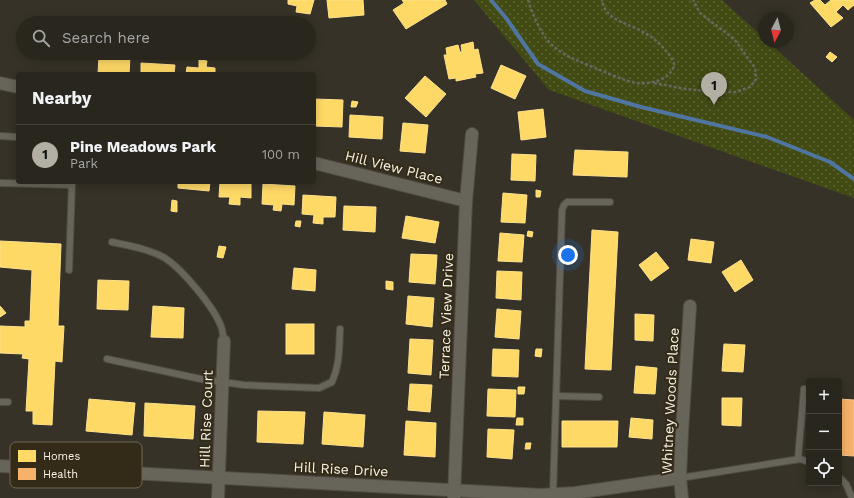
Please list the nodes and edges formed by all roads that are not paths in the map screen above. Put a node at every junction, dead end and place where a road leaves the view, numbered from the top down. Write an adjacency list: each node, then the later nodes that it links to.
1 (0, 83): 2 (street)
2 (16, 87)
3 (472, 134): 10 (street, Terrace View Drive)
4 (0, 136): 5 (lane)
5 (16, 137)
6 (316, 163): 10 (street, Hill View Place)
7 (0, 183): 8 (lane)
8 (16, 183)
9 (72, 184): 13 (lane)
10 (466, 201): 32 (street, Terrace View Drive)
11 (610, 202): 20 (lane)
12 (112, 242): 16 (lane)
13 (69, 270)
14 (690, 306): 30 (street, Whitney Woods Place)
15 (340, 329): 18 (lane)
16 (224, 341): 18 (street, Hill Rise Court)
17 (107, 359): 18 (lane)
18 (223, 383): 29 (street, Hill Rise Court)
19 (804, 389): 24 (lane)
20 (556, 396): 21 (lane); 33 (lane)
21 (599, 397)
22 (0, 402): 23 (lane)
23 (8, 402)
24 (798, 459): 25 (lane); 30 (lane)
25 (806, 461)
26 (0, 466): 27 (street, Hill Rise Drive)
27 (10, 467)
28 (142, 474): 29 (street, Hill Rise Drive)
29 (219, 478): 32 (street, Hill Rise Drive); 35 (street, Hill Rise Court)
30 (680, 478): 34 (street, Hill Rise Drive); 36 (street, Whitney Woods Place)
31 (842, 480): 37 (lane)
32 (454, 494): 33 (street, Hill Rise Drive)
33 (553, 494): 34 (street, Hill Rise Drive)
34 (594, 494)
35 (218, 498)
36 (682, 498)
37 (852, 498)

